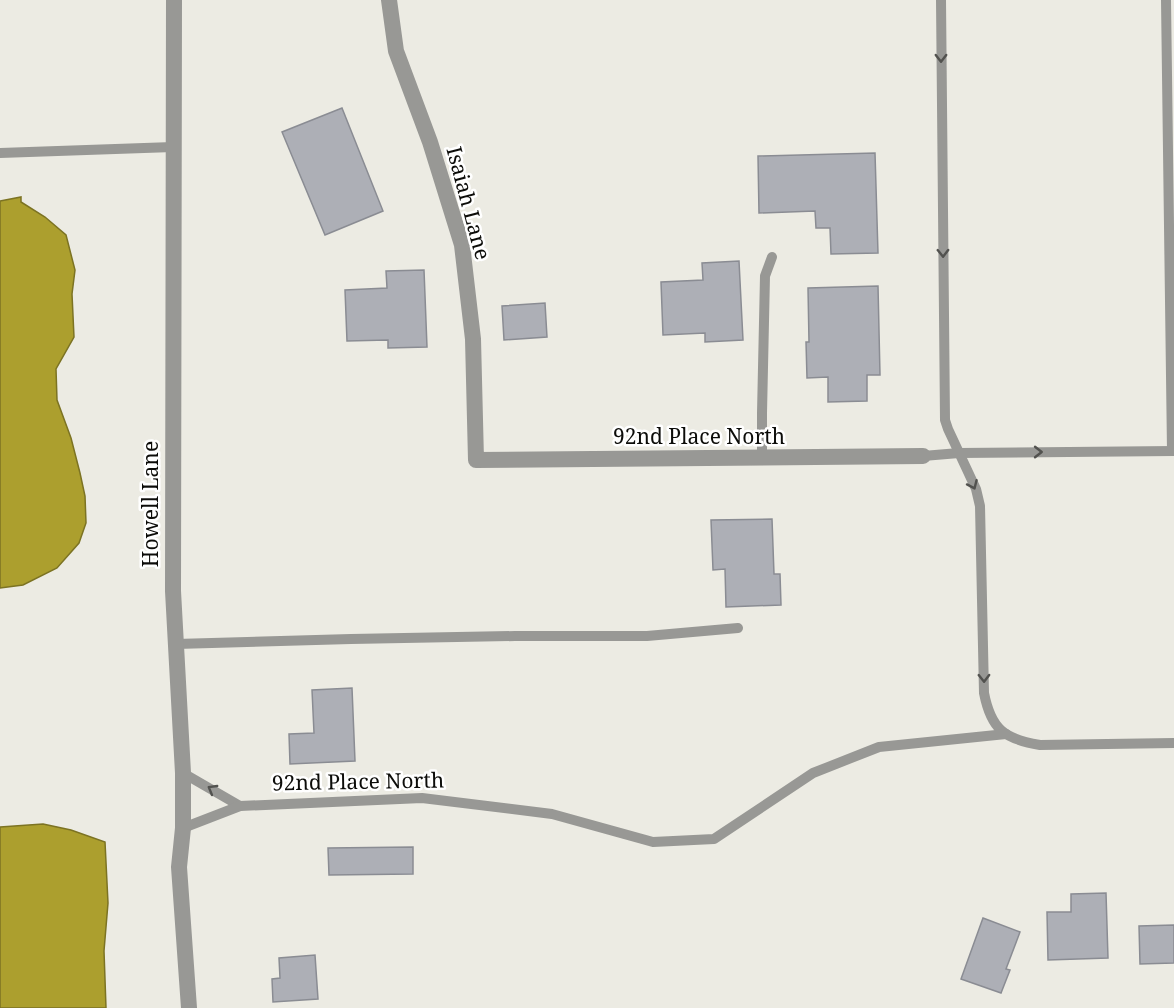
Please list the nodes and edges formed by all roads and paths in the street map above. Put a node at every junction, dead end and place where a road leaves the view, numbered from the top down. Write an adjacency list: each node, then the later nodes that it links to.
1 (174, 0): 5 (street, Howell Lane)
2 (389, 0): 12 (street, Isaiah Lane)
3 (941, 0): 9 (lane, one-way to 9)
4 (1166, 0): 8 (lane)
5 (173, 147): 6 (lane); 14 (street, Howell Lane)
6 (0, 153)
7 (772, 257): 11 (lane)
8 (1173, 451): 9 (lane, one-way to 8)
9 (959, 453): 10 (lane); 15 (lane, one-way to 15)
10 (923, 456): 11 (street, 92nd Place North)
11 (762, 458): 12 (street, 92nd Place North)
12 (476, 460)
13 (738, 628): 14 (lane)
14 (176, 644): 17 (street, Howell Lane)
15 (1006, 734): 16 (lane); 18 (lane, 92nd Place North)
16 (1174, 743)
17 (183, 773): 18 (lane, one-way to 17); 19 (street, Howell Lane)
18 (240, 806): 19 (lane, 92nd Place North)
19 (183, 828): 20 (street, Howell Lane)
20 (189, 1008)

